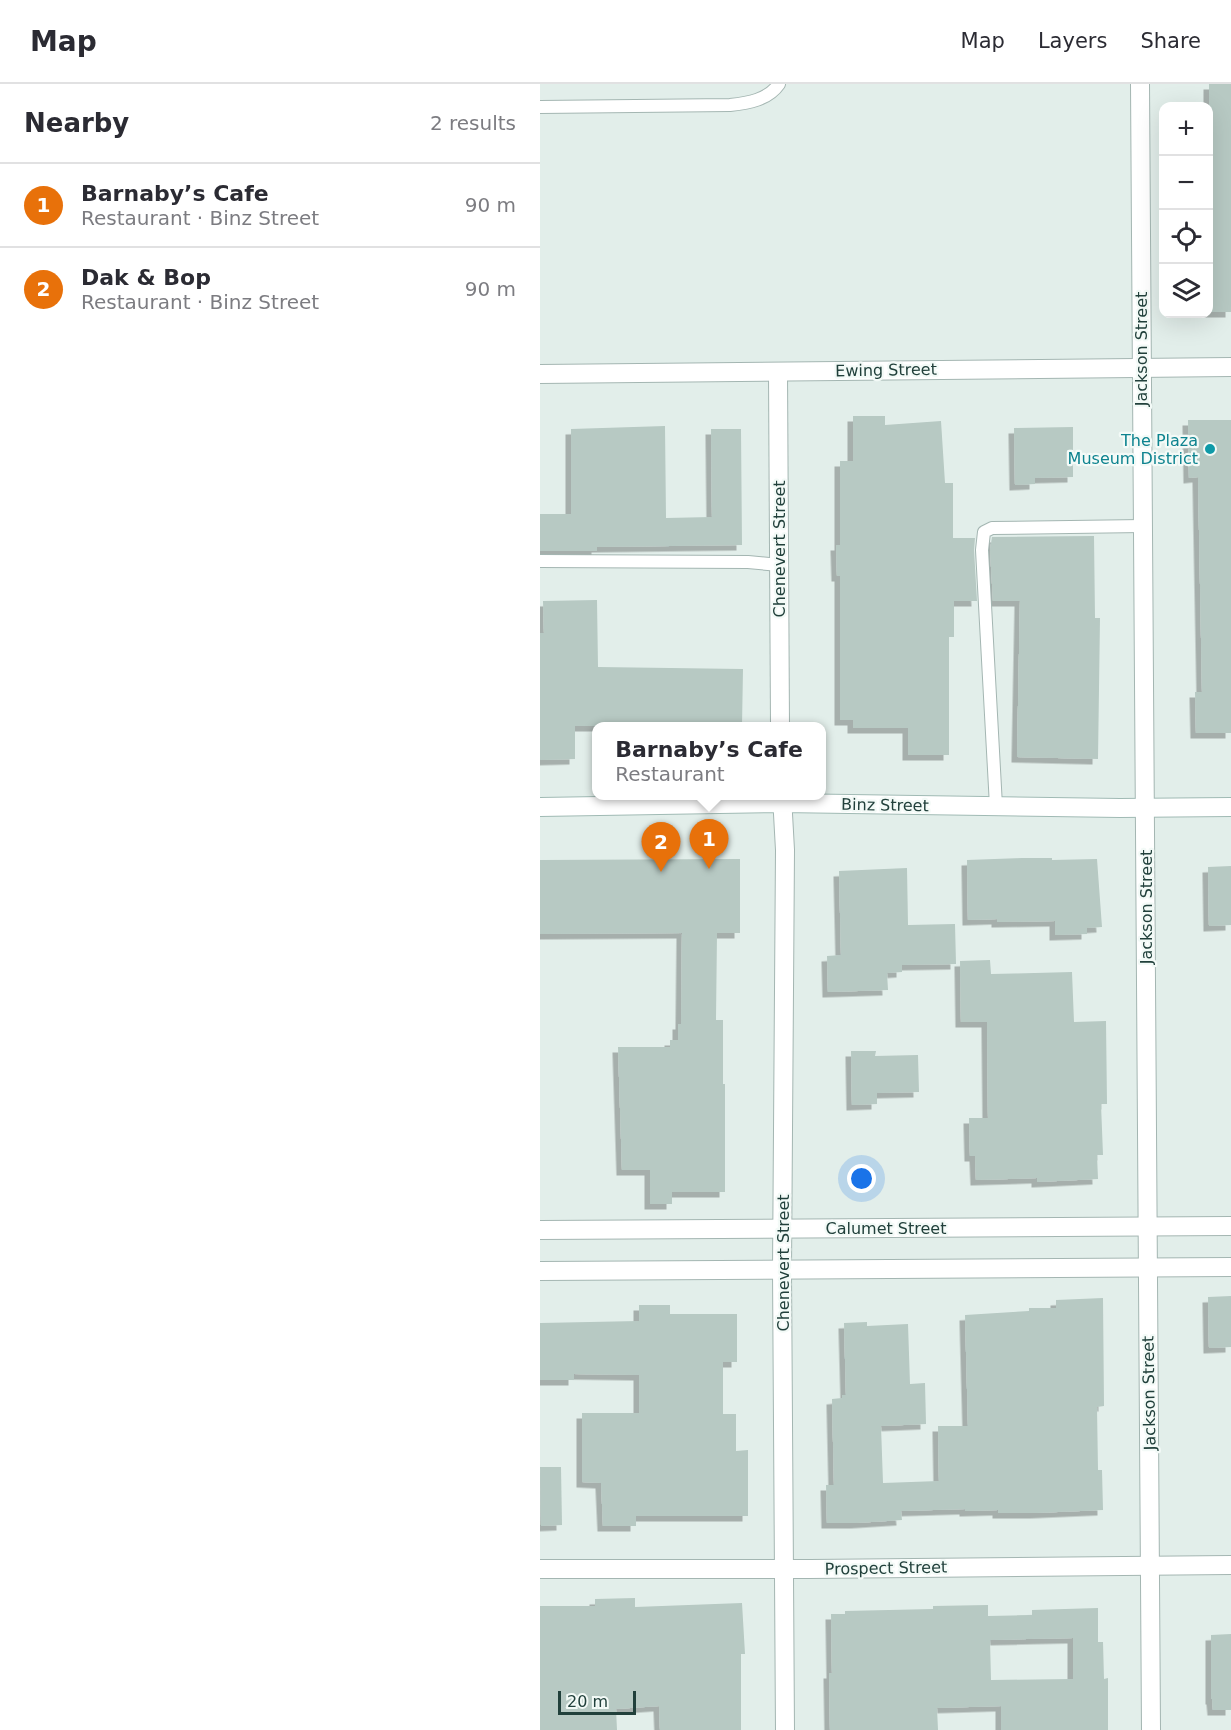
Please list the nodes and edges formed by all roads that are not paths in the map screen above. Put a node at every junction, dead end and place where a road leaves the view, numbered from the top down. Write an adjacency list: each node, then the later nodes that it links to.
1 (779, 84): 3 (lane)
2 (1140, 84): 4 (street, Jackson Street)
3 (540, 107)
4 (1141, 367): 5 (street, Ewing Street); 6 (street, Ewing Street); 8 (street, Jackson Street)
5 (1231, 367)
6 (778, 372): 7 (street, Ewing Street); 10 (street, Chenevert Street)
7 (540, 374)
8 (1143, 526): 15 (lane); 18 (street, Jackson Street)
9 (540, 561): 10 (lane)
10 (779, 565): 11 (street, Chenevert Street)
11 (780, 722)
12 (752, 800): 16 (street, Binz Street)
13 (782, 800): 21 (street, Chenevert Street)
14 (813, 800): 15 (street, Binz Street)
15 (996, 806): 18 (street, Binz Street)
16 (540, 807)
17 (1231, 807): 18 (street, Binz Street)
18 (1146, 808): 20 (street, Jackson Street)
19 (1231, 1226): 20 (street, Calumet Street)
20 (1148, 1227): 21 (street, Calumet Street); 24 (street, Jackson Street)
21 (783, 1229): 22 (street, Calumet Street); 25 (street, Chenevert Street)
22 (540, 1230)
23 (1231, 1267): 24 (street)
24 (1148, 1268): 25 (street); 28 (street, Jackson Street)
25 (782, 1270): 26 (street); 30 (street, Chenevert Street)
26 (540, 1271)
27 (1231, 1565): 28 (street, Prospect Street)
28 (1151, 1566): 30 (street, Prospect Street); 32 (street, Jackson Street)
29 (540, 1569): 30 (street, Prospect Street)
30 (786, 1569): 31 (street, Chenevert Street)
31 (785, 1730)
32 (1152, 1730)

